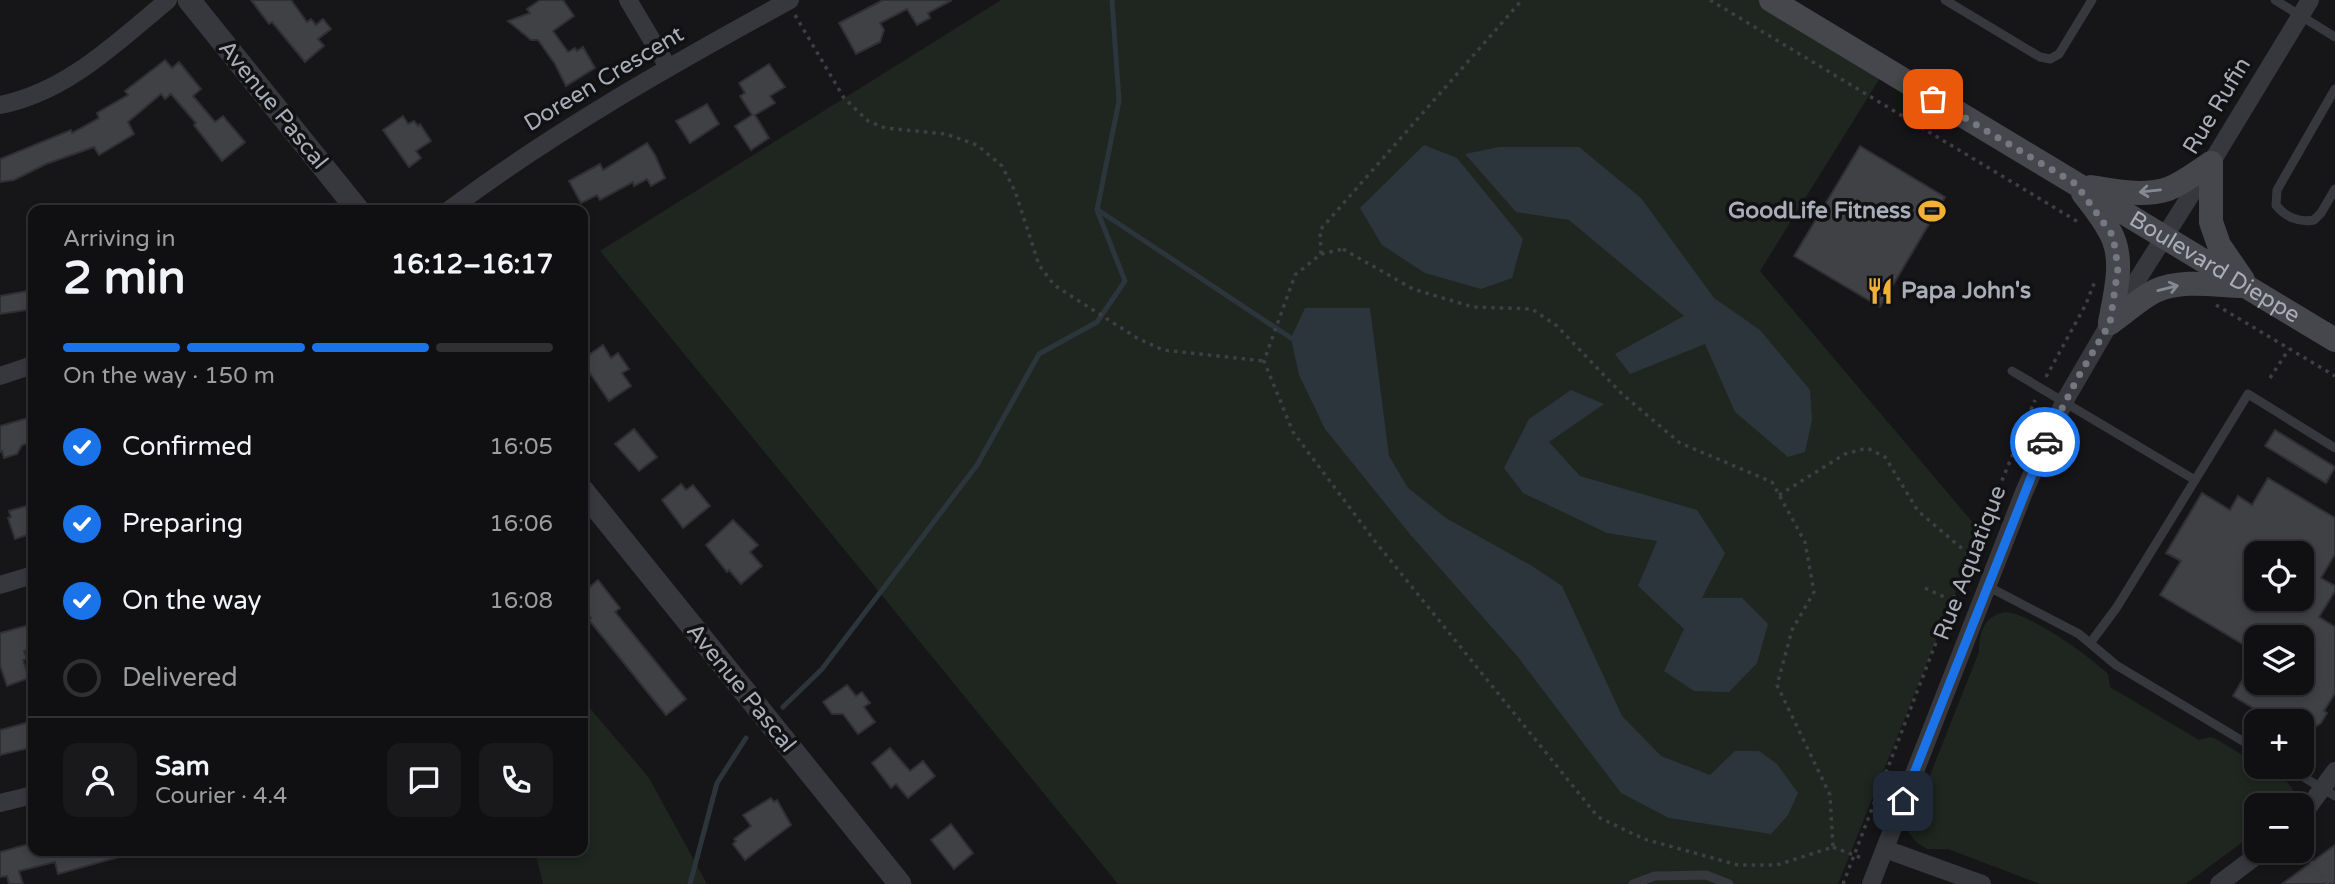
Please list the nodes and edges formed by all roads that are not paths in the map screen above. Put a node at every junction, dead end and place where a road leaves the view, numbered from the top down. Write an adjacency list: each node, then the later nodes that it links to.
1 (168, 0): 14 (street)
2 (188, 0): 18 (street, Avenue Pascal)
3 (628, 0): 12 (street)
4 (790, 0): 12 (street, Doreen Crescent)
5 (1771, 0): 16 (main road, Boulevard Dieppe)
6 (1945, 0): 7 (lane)
7 (2092, 0)
8 (2275, 0): 10 (lane)
9 (2309, 0): 10 (street, Rue Rufin)
10 (2300, 16): 11 (lane); 15 (street, Rue Rufin)
11 (2335, 37)
12 (668, 67): 19 (street, Doreen Crescent)
13 (2335, 89): 17 (lane)
14 (0, 105)
15 (2211, 163): 16 (main road, one-way to 16); 20 (street, Rue Rufin); 21 (main road)
16 (2076, 184): 20 (main road, Boulevard Dieppe); 22 (main road)
17 (2335, 189)
18 (354, 205)
19 (456, 205)
20 (2164, 237): 21 (main road, Boulevard Dieppe); 22 (street, Rue Aquatique)
21 (2247, 287): 22 (main road, one-way to 21); 23 (main road, Boulevard Dieppe)
22 (2110, 323): 27 (street, Rue Aquatique)
23 (2335, 340)
24 (28, 367): 26 (street)
25 (2012, 371): 27 (lane)
26 (0, 376)
27 (2064, 402): 29 (lane); 33 (street, Rue Aquatique)
28 (2335, 448): 29 (lane)
29 (2195, 480): 34 (lane)
30 (588, 497): 44 (street, Avenue Pascal)
31 (28, 577): 32 (street)
32 (0, 585)
33 (1987, 586): 34 (lane); 42 (street, Rue Aquatique)
34 (2091, 642): 35 (lane)
35 (2244, 742)
36 (2335, 771): 38 (street)
37 (2307, 779): 38 (lane)
38 (2329, 792): 41 (street)
39 (28, 795): 40 (street)
40 (0, 803)
41 (2314, 805)
42 (1882, 856): 47 (street, Rue Aquatique); 48 (street)
43 (2247, 863): 49 (street)
44 (900, 884)
45 (1633, 884): 46 (lane)
46 (1729, 884)
47 (1871, 884)
48 (1982, 884)
49 (2219, 884)

